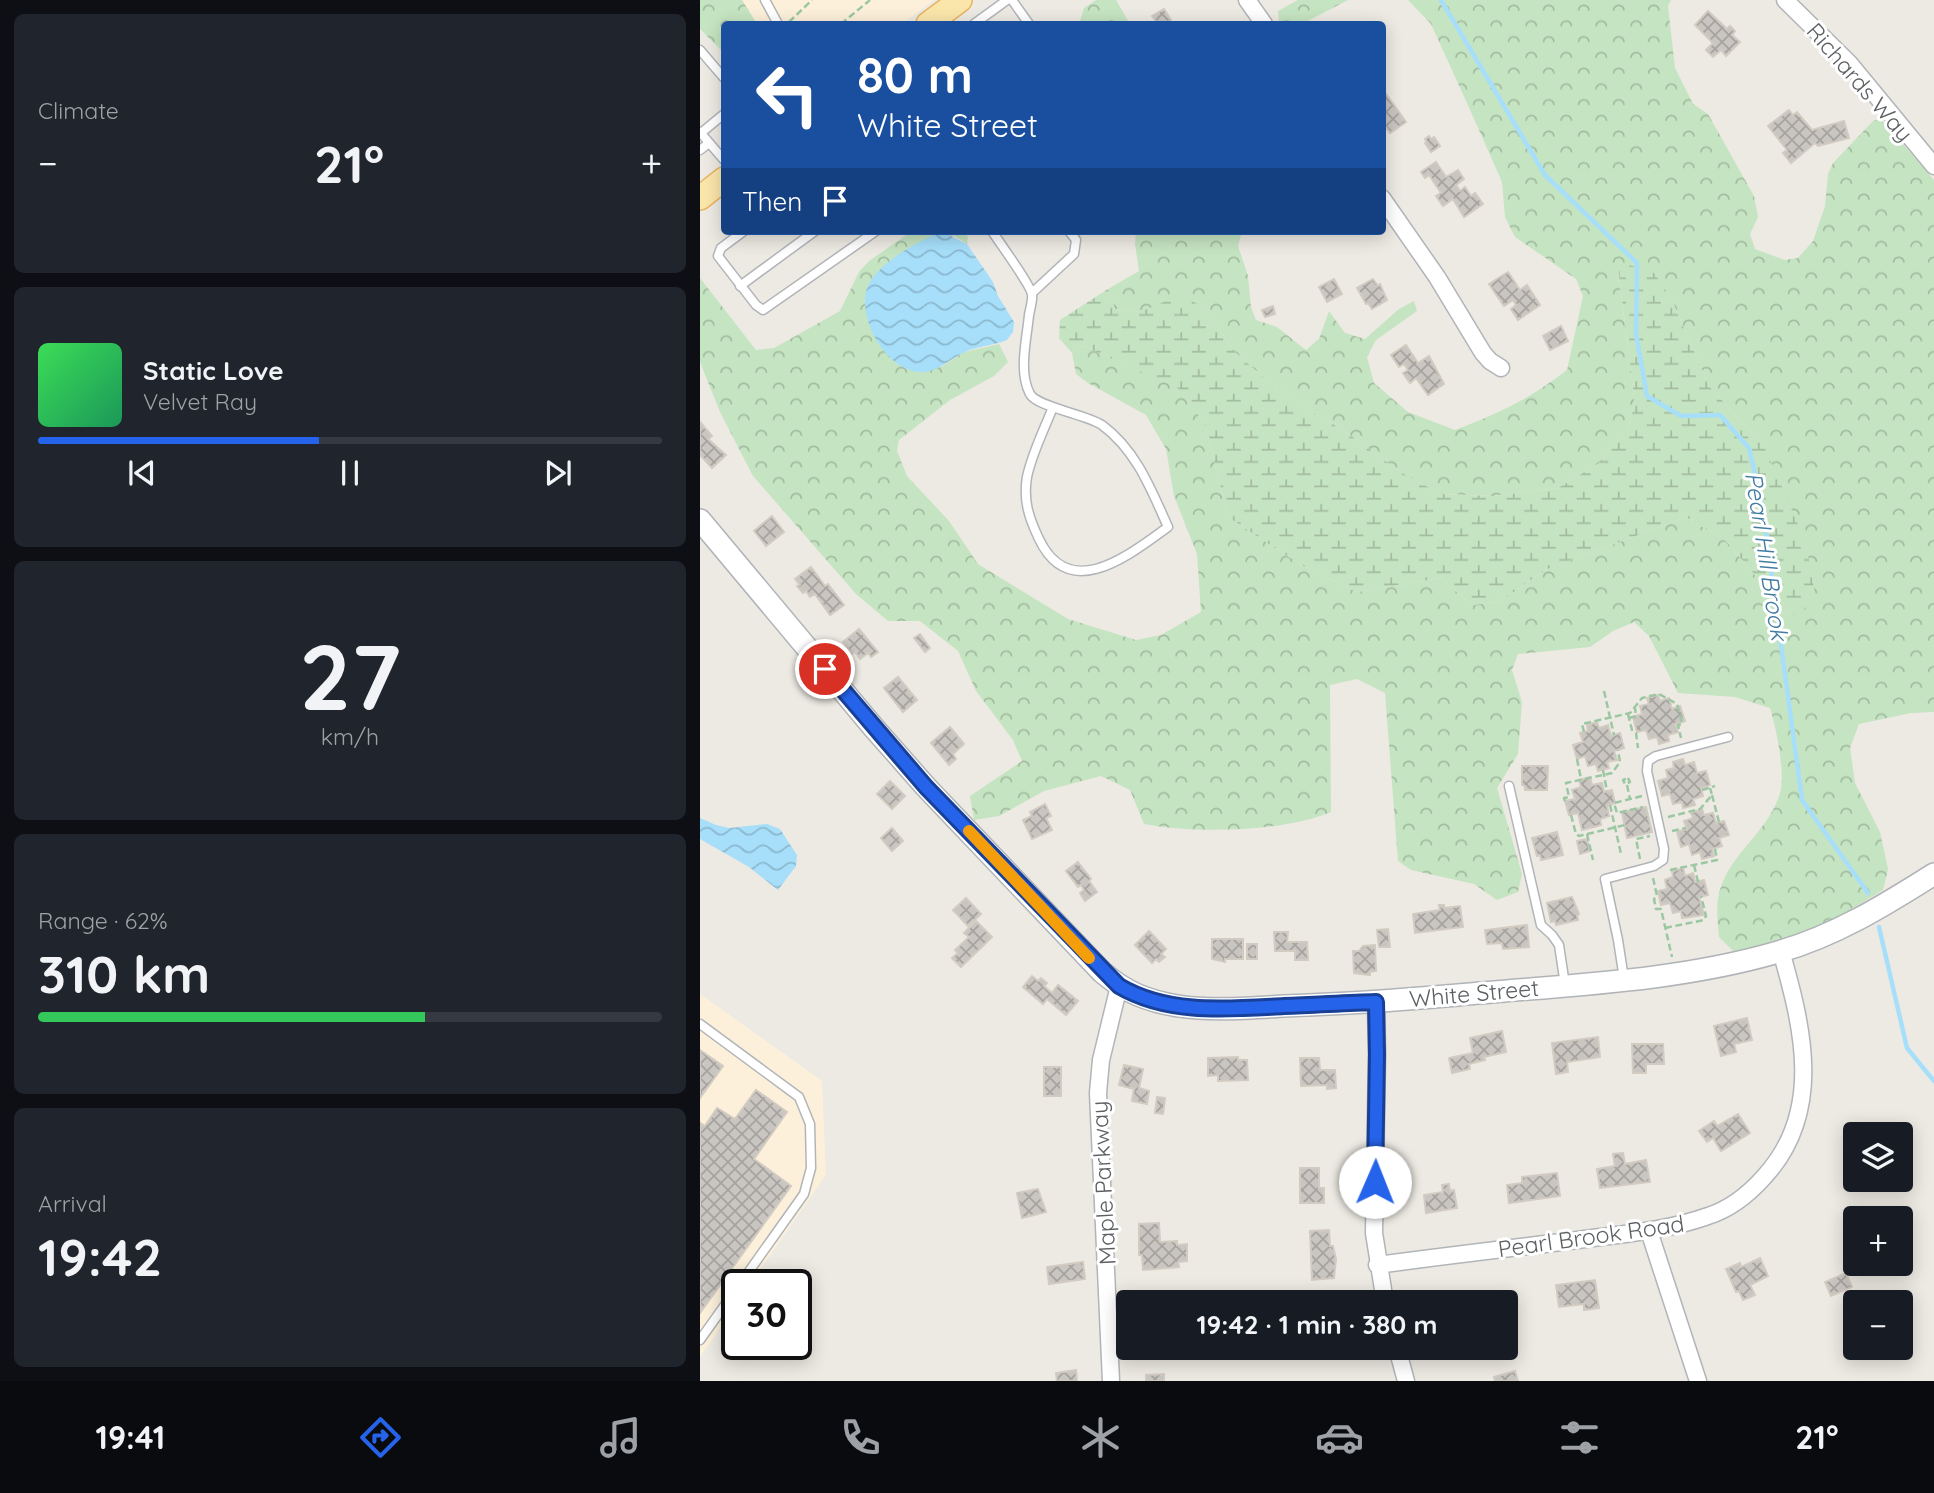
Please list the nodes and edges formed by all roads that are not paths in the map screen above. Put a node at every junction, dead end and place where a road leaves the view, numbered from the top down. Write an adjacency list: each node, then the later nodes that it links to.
1 (765, 0): 7 (lane)
2 (960, 0): 8 (main road)
3 (1007, 0): 9 (lane)
4 (1012, 0): 10 (lane)
5 (1247, 0): 11 (street)
6 (1785, 0): 19 (street, Richards Way)
7 (776, 21)
8 (932, 21)
9 (978, 21)
10 (1027, 21)
11 (1262, 21)
12 (700, 50): 13 (lane)
13 (721, 74)
14 (721, 116): 15 (lane)
15 (700, 133): 16 (lane)
16 (709, 143): 17 (lane); 18 (lane)
17 (700, 150)
18 (721, 157)
19 (1934, 166)
20 (721, 181): 21 (main road)
21 (700, 198)
22 (1386, 204): 30 (street)
23 (739, 235): 28 (lane)
24 (810, 235): 28 (lane)
25 (870, 235): 28 (lane)
26 (995, 235): 29 (lane)
27 (1072, 235): 29 (lane)
28 (740, 286)
29 (1032, 293): 31 (lane)
30 (1501, 368)
31 (1053, 407): 31 (lane)
32 (700, 520): 39 (street, White Street)
33 (1728, 737): 37 (lane)
34 (1509, 786): 38 (lane)
35 (1934, 874): 36 (street, White Street)
36 (1781, 951): 37 (street, White Street); 42 (street, Pearl Brook Road)
37 (1624, 979): 38 (street, White Street)
38 (1565, 985): 40 (street, White Street)
39 (1119, 986): 40 (street, White Street); 49 (street, Maple Parkway)
40 (1376, 1002): 43 (street)
41 (700, 1024): 44 (lane)
42 (1649, 1231): 43 (street, Pearl Brook Road); 51 (street)
43 (1377, 1265): 45 (street)
44 (751, 1269)
45 (1382, 1290)
46 (721, 1311): 47 (lane)
47 (700, 1340)
48 (1400, 1360): 50 (street)
49 (1111, 1381)
50 (1406, 1381)
51 (1698, 1381)

